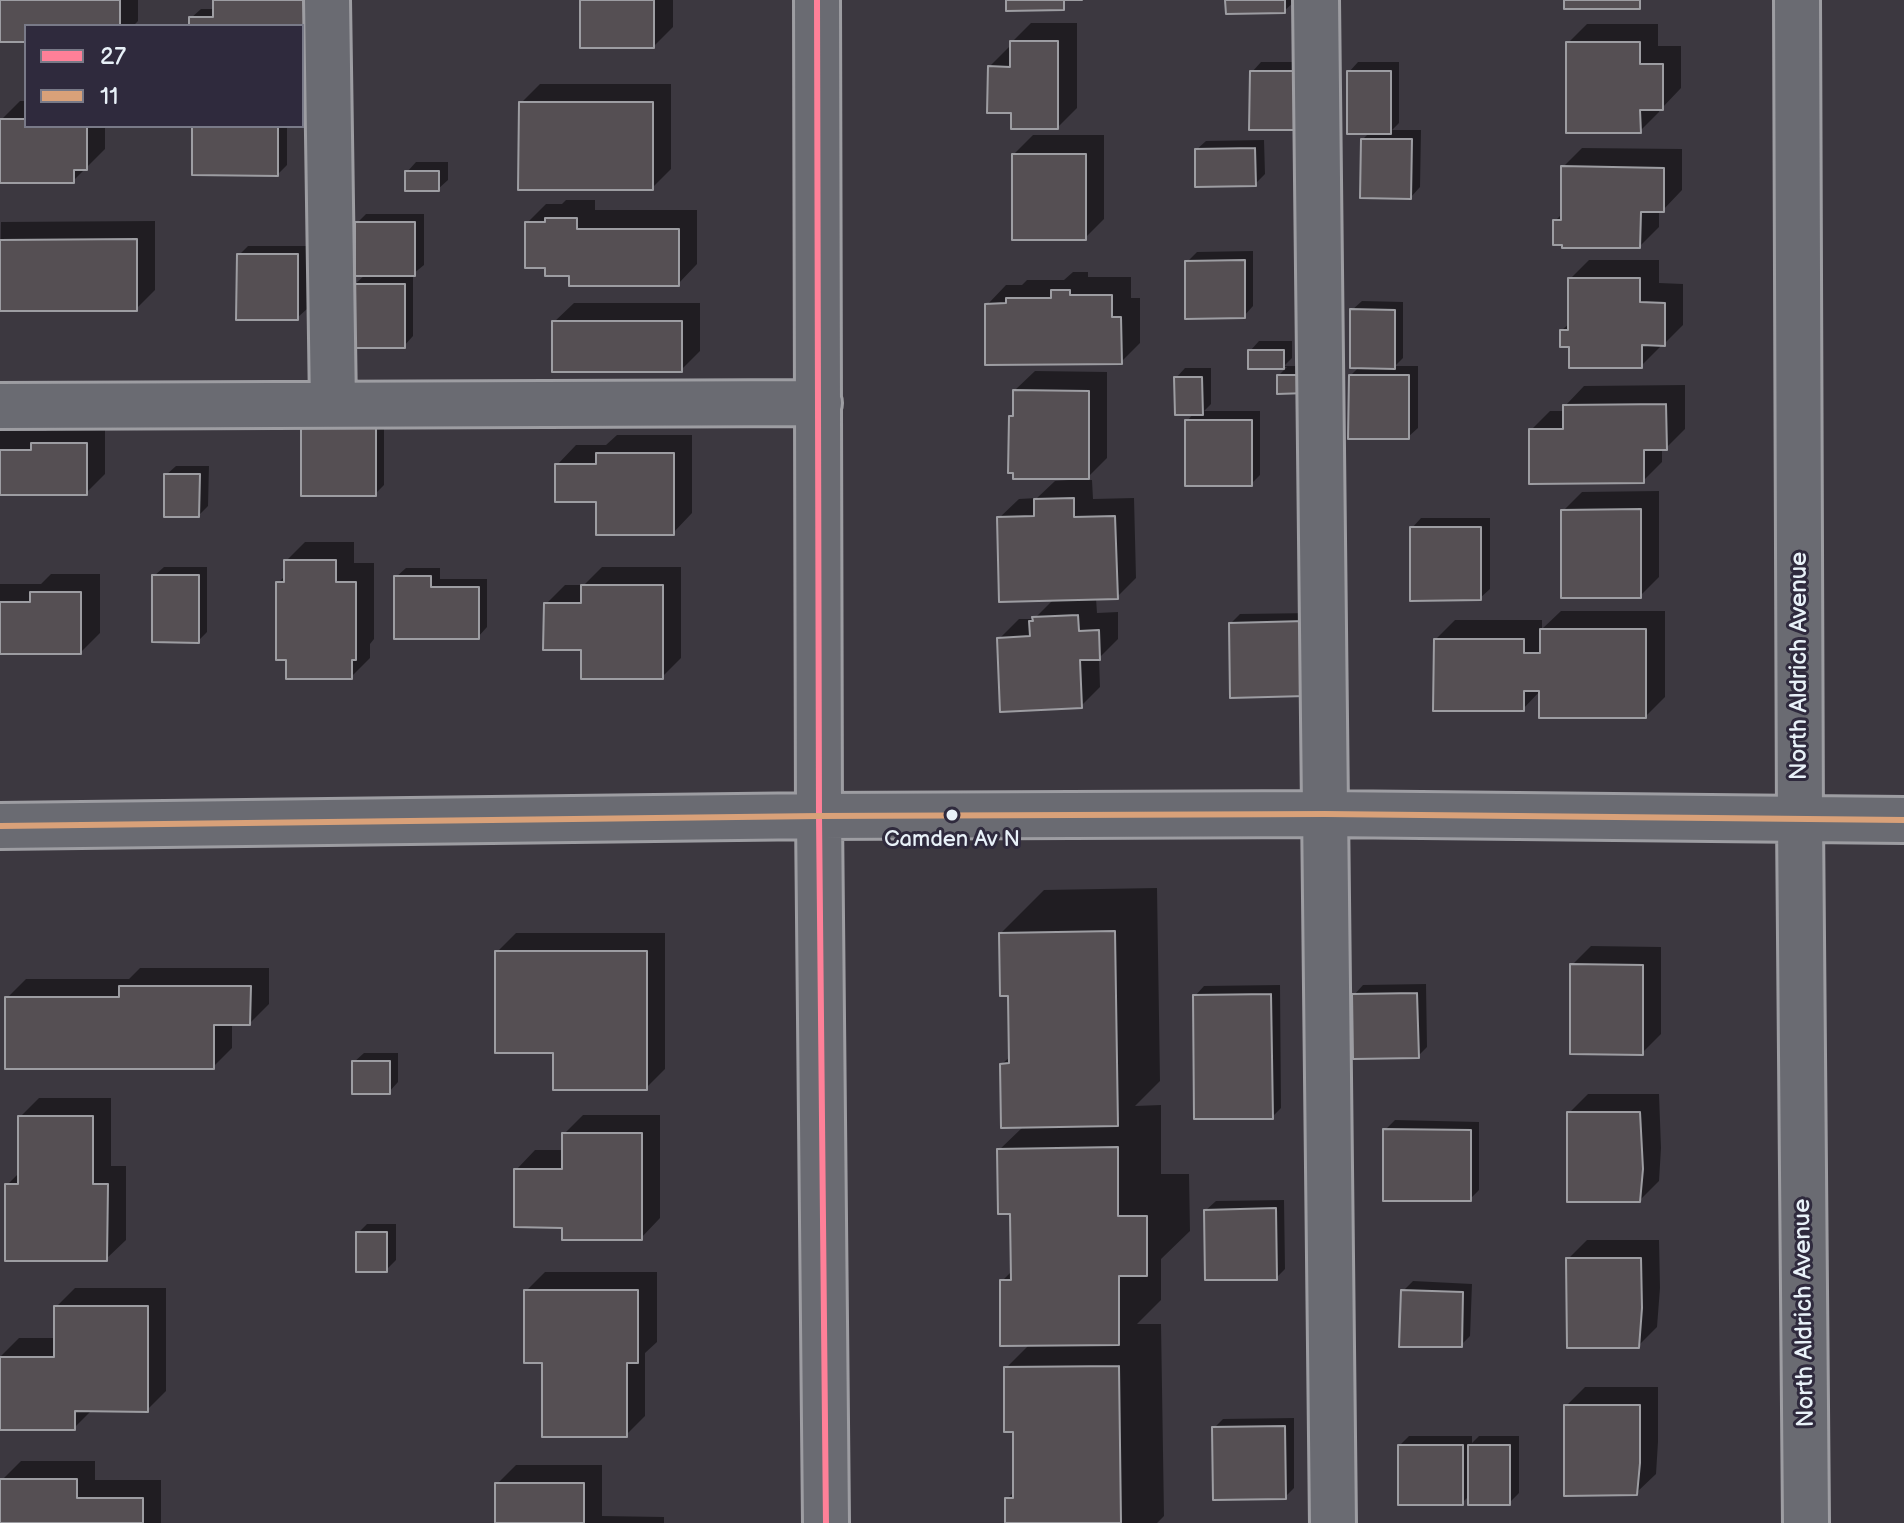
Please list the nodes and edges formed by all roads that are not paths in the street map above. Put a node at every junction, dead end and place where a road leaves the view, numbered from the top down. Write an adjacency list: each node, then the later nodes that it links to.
1 (327, 0): 6 (street)
2 (817, 0): 5 (street)
3 (1316, 0): 8 (street)
4 (1797, 0): 10 (street, North Aldrich Avenue)
5 (819, 403): 6 (street); 9 (street)
6 (333, 405): 7 (street)
7 (0, 406)
8 (1325, 814): 9 (street); 10 (street); 14 (street)
9 (819, 816): 12 (street); 13 (street)
10 (1800, 820): 11 (street); 15 (street, North Aldrich Avenue)
11 (1904, 820)
12 (0, 826)
13 (826, 1523)
14 (1333, 1523)
15 (1806, 1523)

